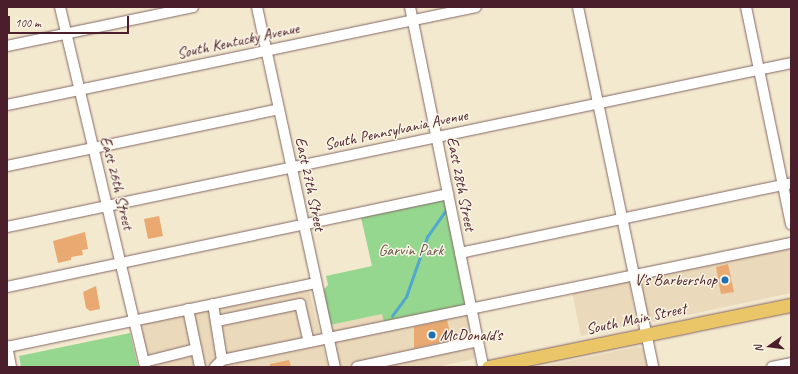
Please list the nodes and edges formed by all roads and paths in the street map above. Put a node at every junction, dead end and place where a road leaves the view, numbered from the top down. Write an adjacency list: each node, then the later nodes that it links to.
1 (60, 7): 9 (street, East 26th Street)
2 (193, 7): 9 (street)
3 (257, 7): 11 (street, East 27th Street)
4 (410, 7): 8 (street, East 28th Street)
5 (476, 7): 8 (street, South Kentucky Avenue)
6 (578, 7): 15 (street)
7 (746, 7): 13 (street)
8 (413, 20): 11 (street, South Kentucky Avenue); 18 (street, East 28th Street)
9 (66, 34): 10 (street); 14 (street, East 26th Street)
10 (7, 46)
11 (267, 51): 14 (street, South Kentucky Avenue); 17 (street, East 27th Street)
12 (791, 63): 13 (street, South Pennsylvania Avenue)
13 (759, 69): 15 (street, South Pennsylvania Avenue); 22 (street)
14 (79, 90): 16 (street, South Kentucky Avenue); 19 (street, East 26th Street)
15 (598, 103): 18 (street, South Pennsylvania Avenue); 25 (street)
16 (7, 105)
17 (279, 109): 19 (street); 21 (street, East 27th Street)
18 (436, 137): 21 (street, South Pennsylvania Avenue); 23 (street, East 28th Street)
19 (93, 148): 20 (street); 24 (street, East 26th Street)
20 (7, 166)
21 (291, 167): 24 (street, South Pennsylvania Avenue); 26 (street, East 27th Street)
22 (787, 184): 25 (street); 27 (street)
23 (448, 194): 26 (street); 30 (street, East 28th Street)
24 (107, 206): 28 (street, South Pennsylvania Avenue); 31 (street, East 26th Street)
25 (621, 219): 30 (street); 32 (street)
26 (303, 224): 31 (street); 33 (street, East 27th Street)
27 (791, 224)
28 (7, 227)
29 (791, 244): 32 (street)
30 (460, 253): 39 (street, East 28th Street)
31 (121, 263): 34 (street); 41 (street, East 26th Street)
32 (634, 276): 39 (street); 43 (street)
33 (316, 283): 35 (street); 44 (street, East 27th Street)
34 (7, 287)
35 (261, 294): 36 (street); 40 (street)
36 (213, 304): 38 (street); 42 (street)
37 (791, 305): 43 (main road, South Main Street)
38 (188, 309): 41 (street); 48 (street)
39 (472, 310): 44 (street); 45 (street, East 28th Street)
40 (264, 311): 42 (street); 46 (street)
41 (134, 320): 47 (street); 52 (street, East 26th Street)
42 (217, 321): 49 (street)
43 (646, 334): 50 (main road, South Main Street); 60 (street)
44 (328, 338): 46 (street); 56 (street, East 27th Street)
45 (478, 341): 57 (street); 58 (street, East 28th Street)
46 (309, 342): 49 (street)
47 (7, 347): 53 (street)
48 (196, 349): 52 (street); 54 (street)
49 (222, 360): 55 (street)
50 (524, 363): 59 (main road, South Main Street)
51 (791, 363): 61 (street)
52 (145, 364)
53 (11, 367)
54 (200, 367)
55 (215, 367)
56 (335, 367)
57 (357, 367)
58 (483, 367)
59 (488, 367)
60 (653, 367)
61 (772, 367)

